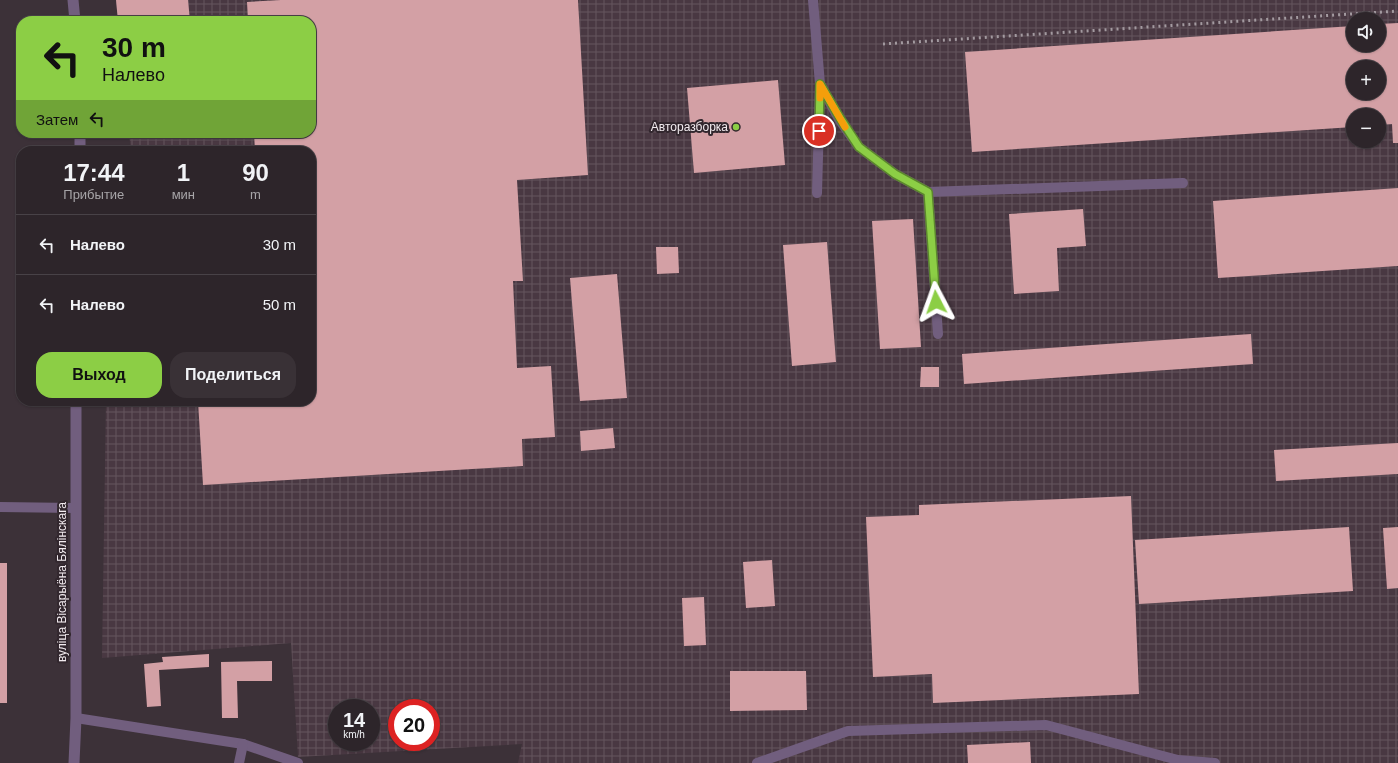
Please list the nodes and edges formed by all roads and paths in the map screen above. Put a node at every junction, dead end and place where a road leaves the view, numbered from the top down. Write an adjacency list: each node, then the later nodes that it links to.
1 (73, 0): 3 (street)
2 (813, 0): 4 (lane)
3 (75, 16)
4 (820, 84): 6 (lane); 7 (lane)
5 (1183, 183): 6 (lane)
6 (928, 192): 8 (lane)
7 (817, 193)
8 (938, 334)
9 (76, 406): 11 (street, вуліца Вісарыёна Бялінскага)
10 (0, 507): 11 (lane)
11 (75, 508): 12 (street, вуліца Вісарыёна Бялінскага)
12 (76, 718): 13 (lane); 14 (street, вуліца Вісарыёна Бялінскага)
13 (243, 744): 15 (lane); 16 (lane)
14 (74, 763)
15 (240, 763)
16 (298, 763)
17 (756, 763): 18 (lane)
18 (1215, 763)

